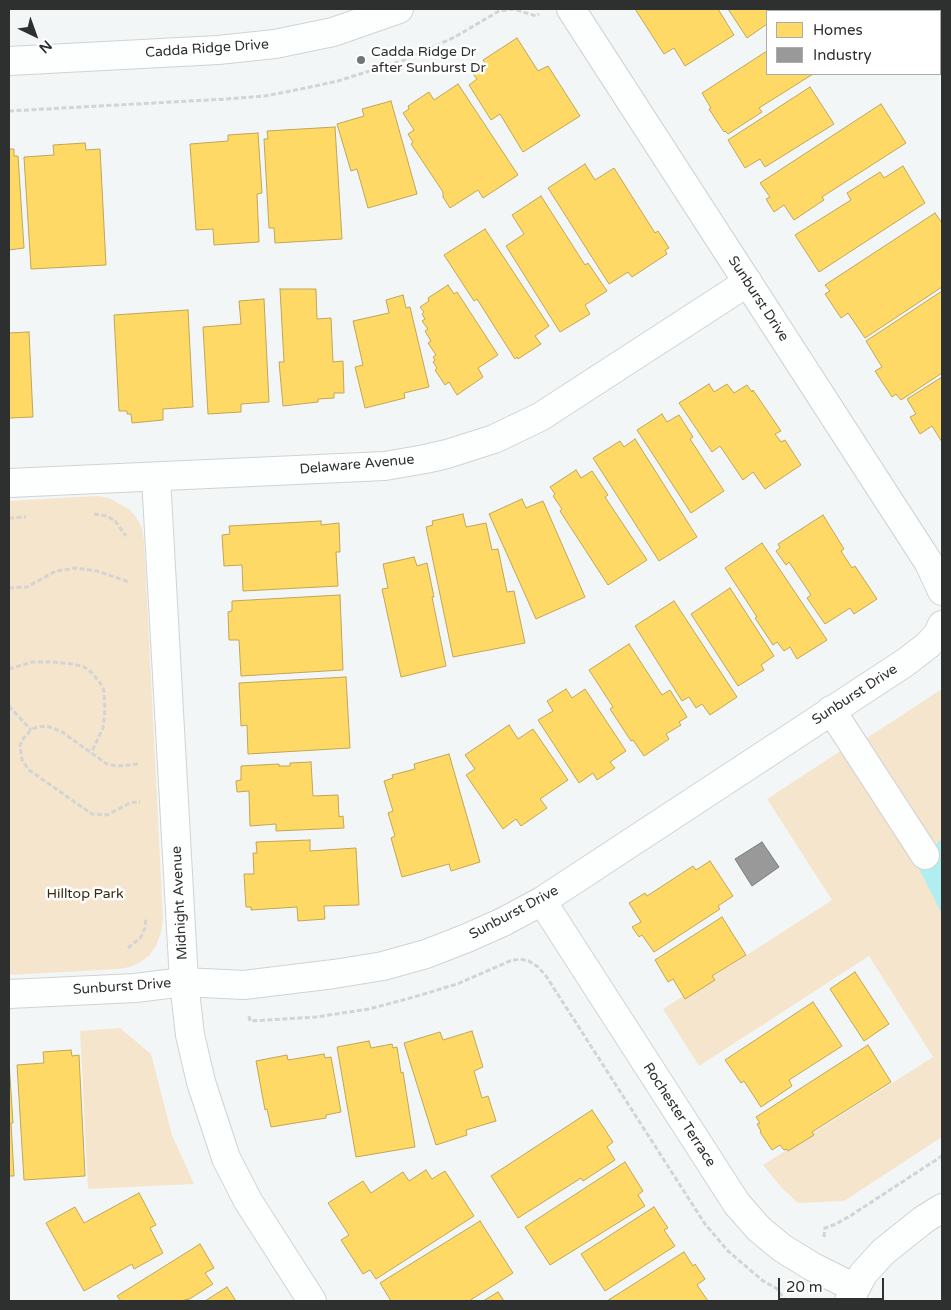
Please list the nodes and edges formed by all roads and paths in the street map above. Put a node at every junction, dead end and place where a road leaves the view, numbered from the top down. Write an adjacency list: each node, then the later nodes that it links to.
1 (399, 9): 3 (street, Cadda Ridge Drive)
2 (572, 9): 4 (street, Sunburst Drive)
3 (9, 61)
4 (748, 282): 5 (street, Delaware Avenue); 15 (street, Sunburst Drive)
5 (156, 477): 6 (street, Delaware Avenue); 28 (street, Midnight Avenue)
6 (9, 483)
7 (87, 514): 10 (path)
8 (29, 517): 9 (path)
9 (9, 518)
10 (127, 538)
11 (129, 572): 12 (path)
12 (129, 582): 13 (path); 14 (path)
13 (9, 588)
14 (130, 591)
15 (942, 591)
16 (942, 625): 19 (street, Sunburst Drive)
17 (9, 669): 21 (path)
18 (9, 706): 20 (path)
19 (831, 710): 24 (street); 25 (street, Sunburst Drive)
20 (31, 730): 21 (path); 23 (path)
21 (91, 753): 22 (path)
22 (138, 755)
23 (139, 793)
24 (925, 854)
25 (542, 901): 28 (street, Sunburst Drive); 34 (street, Rochester Terrace)
26 (145, 909): 27 (path)
27 (128, 948)
28 (184, 982): 29 (street, Sunburst Drive); 35 (street, Midnight Avenue)
29 (9, 994)
30 (249, 1013): 36 (path)
31 (942, 1156): 33 (path)
32 (942, 1208): 34 (street)
33 (824, 1242)
34 (852, 1295)
35 (312, 1301)
36 (786, 1301)

